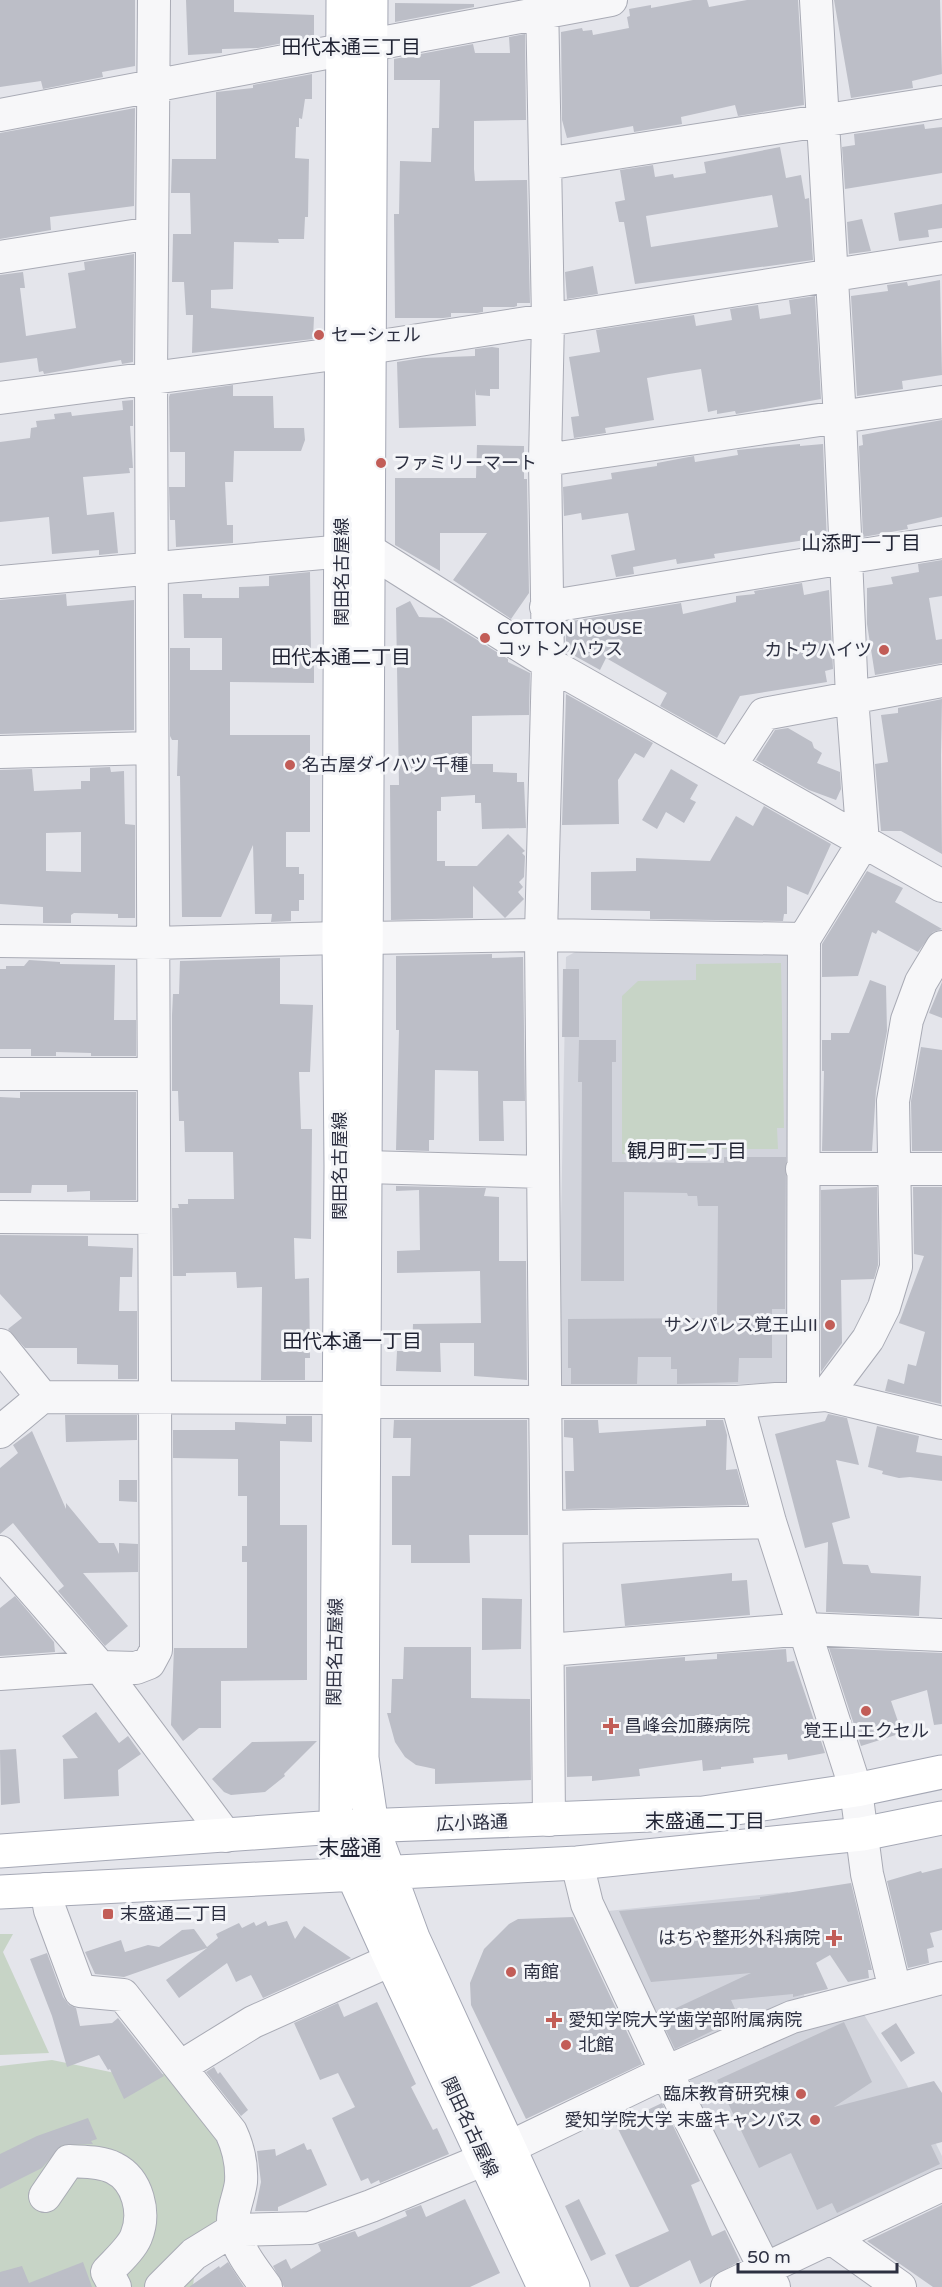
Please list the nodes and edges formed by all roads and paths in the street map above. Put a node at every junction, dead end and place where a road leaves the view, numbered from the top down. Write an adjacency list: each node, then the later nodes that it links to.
1 (154, 0): 8 (street)
2 (343, 0): 7 (main road, 関田名古屋線)
3 (371, 0): 7 (main road, 関田名古屋線)
4 (611, 0): 6 (street)
5 (816, 0): 11 (street)
6 (541, 7): 7 (street); 12 (street)
7 (356, 47): 8 (street); 18 (main road, 関田名古屋線)
8 (153, 84): 10 (street); 13 (street)
9 (942, 102): 11 (street)
10 (0, 115)
11 (822, 121): 12 (street); 16 (street)
12 (545, 164): 17 (street)
13 (152, 233): 14 (street); 19 (street)
14 (0, 257)
15 (942, 258): 16 (street)
16 (830, 277): 17 (street); 22 (street)
17 (548, 320): 18 (street); 23 (street)
18 (355, 350): 19 (street); 25 (main road, 関田名古屋線)
19 (151, 377): 20 (street); 27 (street)
20 (0, 398)
21 (942, 402): 22 (street)
22 (840, 419): 23 (street); 26 (street)
23 (545, 460): 29 (street)
24 (942, 542): 26 (street)
25 (354, 550): 27 (street); 30 (street); 39 (main road, 関田名古屋線)
26 (846, 558): 29 (street); 32 (street)
27 (152, 569): 28 (street); 33 (street)
28 (0, 582)
29 (546, 607): 30 (street)
30 (548, 663): 35 (street); 38 (street)
31 (942, 681): 32 (street)
32 (852, 697): 35 (street); 36 (street)
33 (152, 748): 34 (street); 42 (street)
34 (0, 752)
35 (730, 766): 36 (street)
36 (863, 843): 37 (street); 40 (street)
37 (942, 886)
38 (541, 934): 39 (street); 40 (street); 50 (street)
39 (353, 938): 42 (street); 46 (main road, 関田名古屋線); 57 (main road, 関田名古屋線)
40 (804, 939): 47 (street)
41 (0, 941): 42 (street)
42 (153, 943): 45 (street)
43 (942, 947): 49 (street)
44 (0, 1074): 45 (street)
45 (153, 1074): 52 (street)
46 (366, 1167): 50 (street); 57 (main road, 関田名古屋線)
47 (802, 1169): 49 (street); 54 (street)
48 (942, 1169): 49 (street)
49 (894, 1170): 54 (street)
50 (543, 1172): 58 (street)
51 (0, 1217): 52 (street)
52 (154, 1218): 55 (street)
53 (0, 1345): 56 (street)
54 (814, 1395): 59 (street); 60 (street)
55 (154, 1396): 56 (street); 57 (street); 68 (street)
56 (42, 1397): 61 (street)
57 (352, 1400): 58 (street); 74 (main road, 関田名古屋線); 75 (main road, 関田名古屋線)
58 (546, 1402): 59 (street); 63 (street)
59 (737, 1402): 62 (street)
60 (942, 1424)
61 (0, 1432)
62 (770, 1522): 63 (street); 65 (street)
63 (548, 1527): 67 (street)
64 (0, 1552): 68 (street)
65 (806, 1629): 66 (street); 67 (street); 71 (street)
66 (942, 1635)
67 (548, 1650): 73 (street)
68 (100, 1667): 69 (street); 77 (street)
69 (0, 1674)
70 (942, 1772): 71 (main road, 広小路通)
71 (856, 1790): 73 (main road, 広小路通); 76 (street)
72 (942, 1818): 76 (main road)
73 (549, 1820): 74 (main road, 広小路通)
74 (372, 1826): 75 (main road, 広小路通); 81 (main road, 関田名古屋線)
75 (336, 1827): 77 (main road, 広小路通); 80 (main road, 関田名古屋線)
76 (862, 1834): 79 (main road); 86 (street)
77 (226, 1836): 78 (main road, 広小路通)
78 (0, 1851)
79 (578, 1863): 81 (main road); 88 (street)
80 (352, 1873): 81 (main road); 82 (main road); 84 (main road, 関田名古屋線)
81 (388, 1873): 89 (main road, 関田名古屋線)
82 (46, 1889): 83 (main road); 87 (street)
83 (0, 1892)
84 (391, 1960): 87 (street); 89 (main road, 関田名古屋線)
85 (942, 1978): 86 (street)
86 (895, 1990): 88 (street)
87 (180, 2067): 92 (street)
88 (666, 2072): 89 (street); 94 (street)
89 (496, 2154): 92 (street); 98 (main road, 関田名古屋線); 99 (main road, 関田名古屋線)
90 (942, 2185): 93 (street)
91 (45, 2196): 95 (street)
92 (233, 2230): 96 (street); 97 (street)
93 (831, 2238): 94 (street); 101 (street)
94 (770, 2277): 100 (street)
95 (115, 2287)
96 (161, 2287)
97 (267, 2287)
98 (544, 2287)
99 (573, 2287)
100 (727, 2287)
101 (900, 2287)

